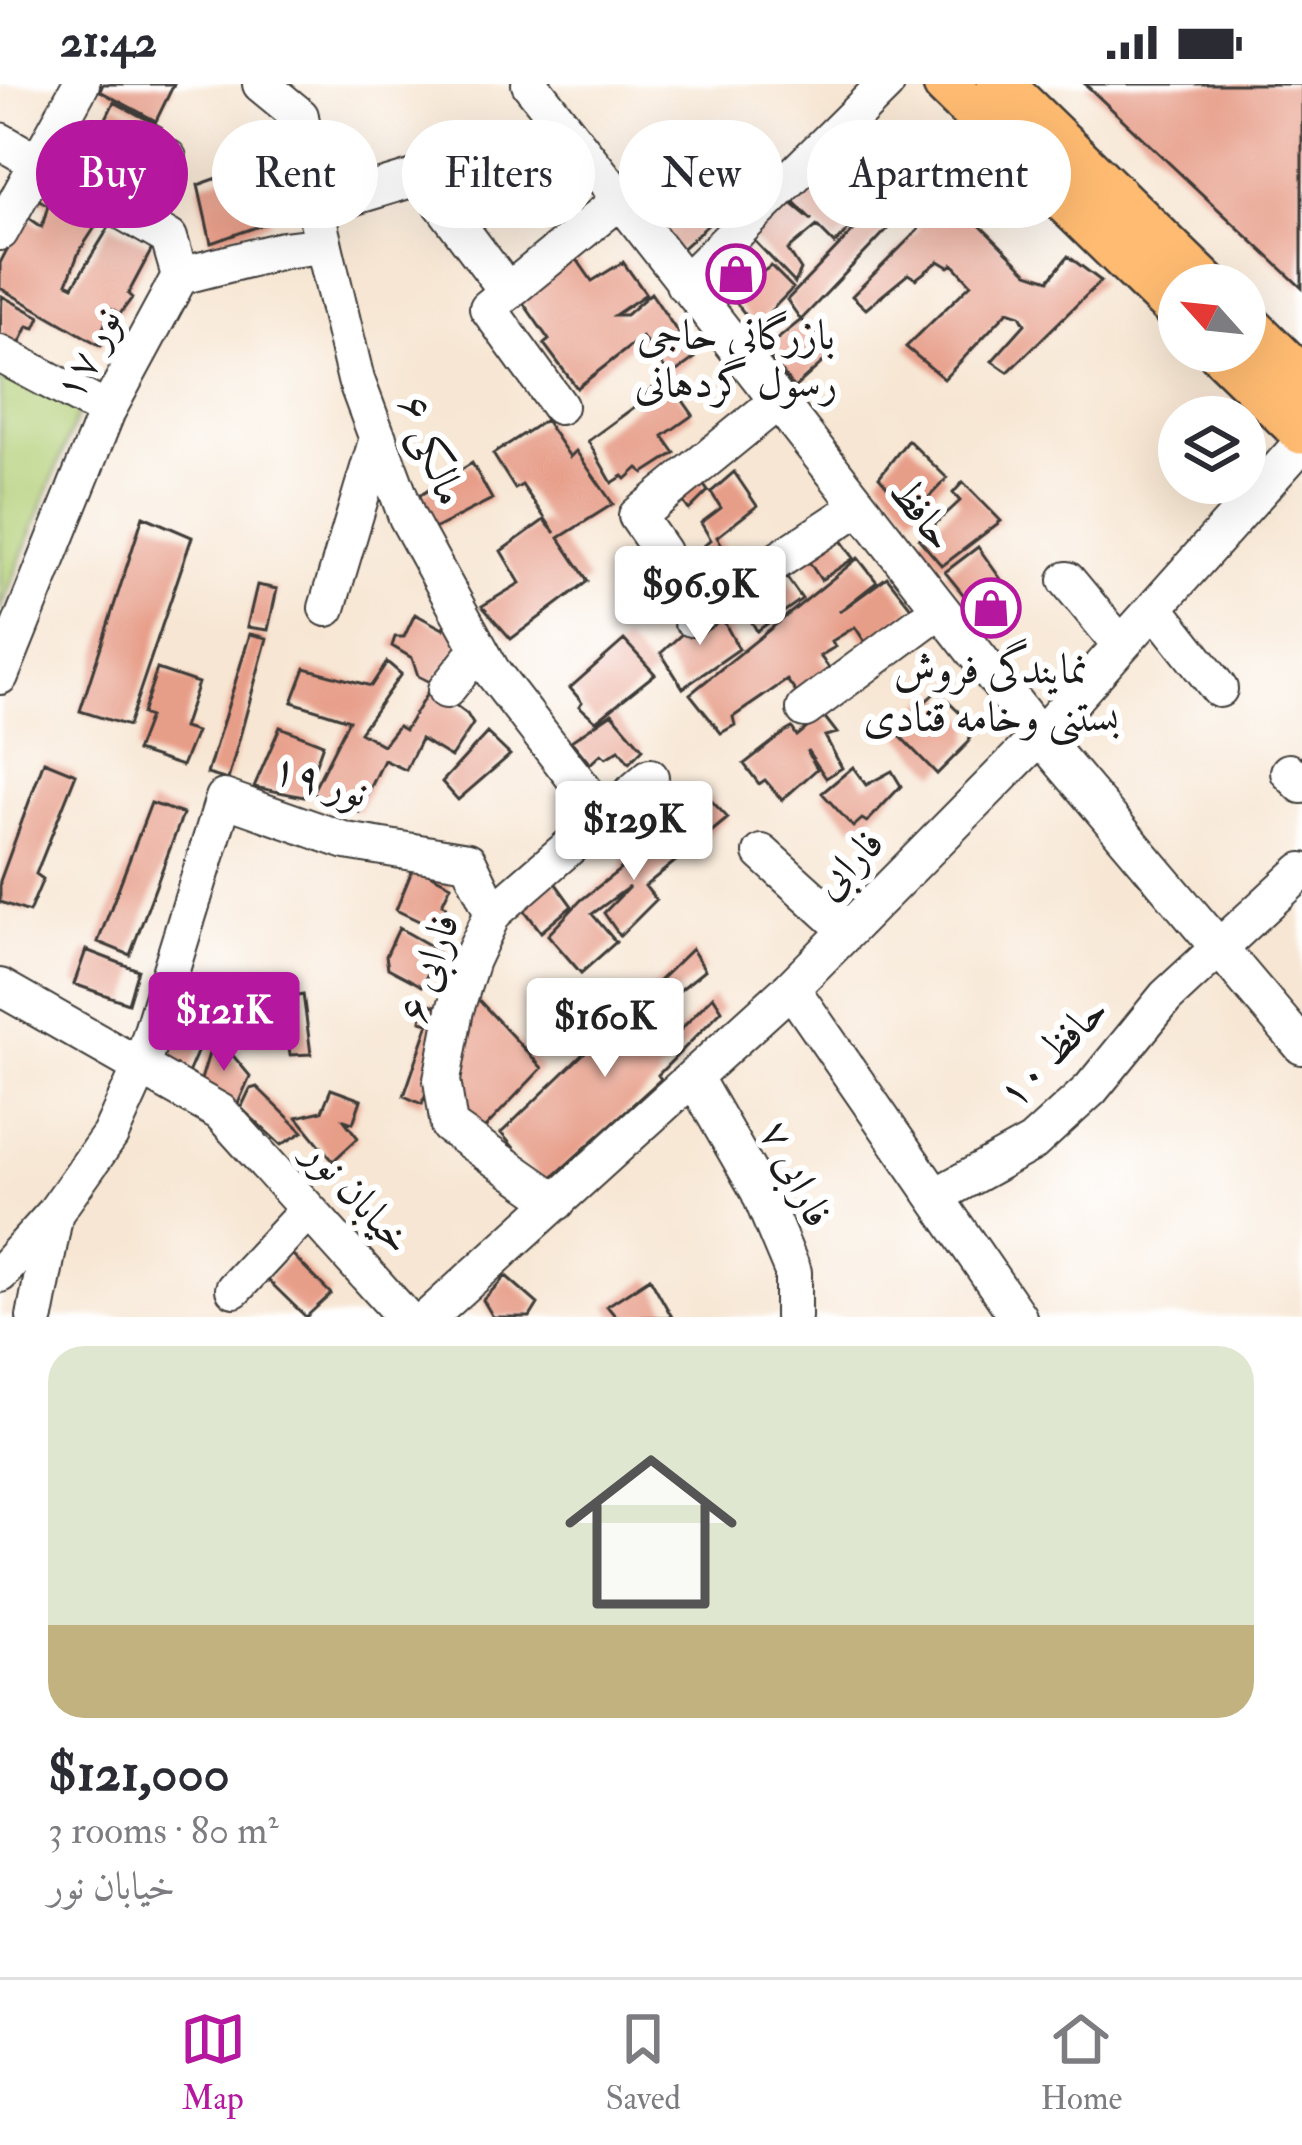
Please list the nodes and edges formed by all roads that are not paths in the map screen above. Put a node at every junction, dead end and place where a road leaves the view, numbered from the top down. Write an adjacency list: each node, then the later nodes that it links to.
1 (81, 84): 7 (street)
2 (261, 84): 8 (street, مالکی ۶)
3 (530, 84): 13 (street, حافظ)
4 (886, 84): 21 (street)
5 (946, 84): 22 (main road)
6 (1000, 84): 19 (main road)
7 (61, 120)
8 (301, 120)
9 (0, 142): 10 (street)
10 (36, 162)
11 (36, 167): 17 (street)
12 (378, 189): 23 (street)
13 (619, 201): 23 (street)
14 (152, 228): 20 (street)
15 (320, 228): 18 (street, مالکی ۶)
16 (640, 228): 21 (street, حافظ)
17 (0, 232)
18 (324, 245): 20 (street); 32 (street, مالکی ۶)
19 (1184, 264)
20 (180, 276): 30 (street, نور ۱۷)
21 (684, 284): 28 (street, حافظ)
22 (1158, 291)
23 (508, 292): 29 (street)
24 (1266, 344): 27 (main road)
25 (0, 354): 30 (street)
26 (1242, 372): 31 (main road)
27 (1302, 379)
28 (777, 402): 34 (street, حافظ); 35 (street)
29 (559, 406)
30 (106, 411): 43 (street, نور ۱۷)
31 (1302, 431)
32 (378, 438): 37 (street); 42 (street, مالکی ۶)
33 (1302, 443): 38 (street, فارابی)
34 (859, 507): 39 (street, حافظ); 40 (street)
35 (662, 552)
36 (1067, 580): 41 (street)
37 (327, 608)
38 (1155, 608): 41 (street, فارابی); 44 (street)
39 (940, 609): 46 (street); 47 (street, حافظ)
40 (691, 618)
41 (1121, 645): 47 (street, فارابی)
42 (479, 649): 45 (street); 49 (street, مالکی ۶)
43 (0, 676)
44 (1219, 689)
45 (446, 690)
46 (805, 709)
47 (1040, 736): 53 (street, فارابی); 54 (street, حافظ)
48 (650, 776): 49 (street, فارابی ۶)
49 (604, 816): 52 (street, فارابی ۶)
50 (762, 853): 53 (street)
51 (1302, 871): 54 (street, حافظ ۱۰)
52 (493, 913): 58 (street, نور ۱۹); 61 (street, فارابی ۶)
53 (847, 931): 56 (street, فارابی)
54 (1220, 950): 57 (street, حافظ); 60 (street, حافظ ۱۰)
55 (0, 987): 58 (street, خیابان نور)
56 (790, 988): 59 (street, فارابی); 60 (street)
57 (1302, 1046)
58 (141, 1067): 62 (street, خیابان نور); 63 (street)
59 (694, 1078): 61 (street, فارابی); 69 (street, فارابی ۷)
60 (935, 1196): 70 (street)
61 (557, 1202): 68 (street, فارابی)
62 (308, 1210): 65 (street); 67 (street, خیابان نور)
63 (54, 1214): 64 (street); 66 (street)
64 (0, 1274)
65 (234, 1289)
66 (35, 1317)
67 (405, 1317)
68 (429, 1317)
69 (793, 1317)
70 (1018, 1317)

